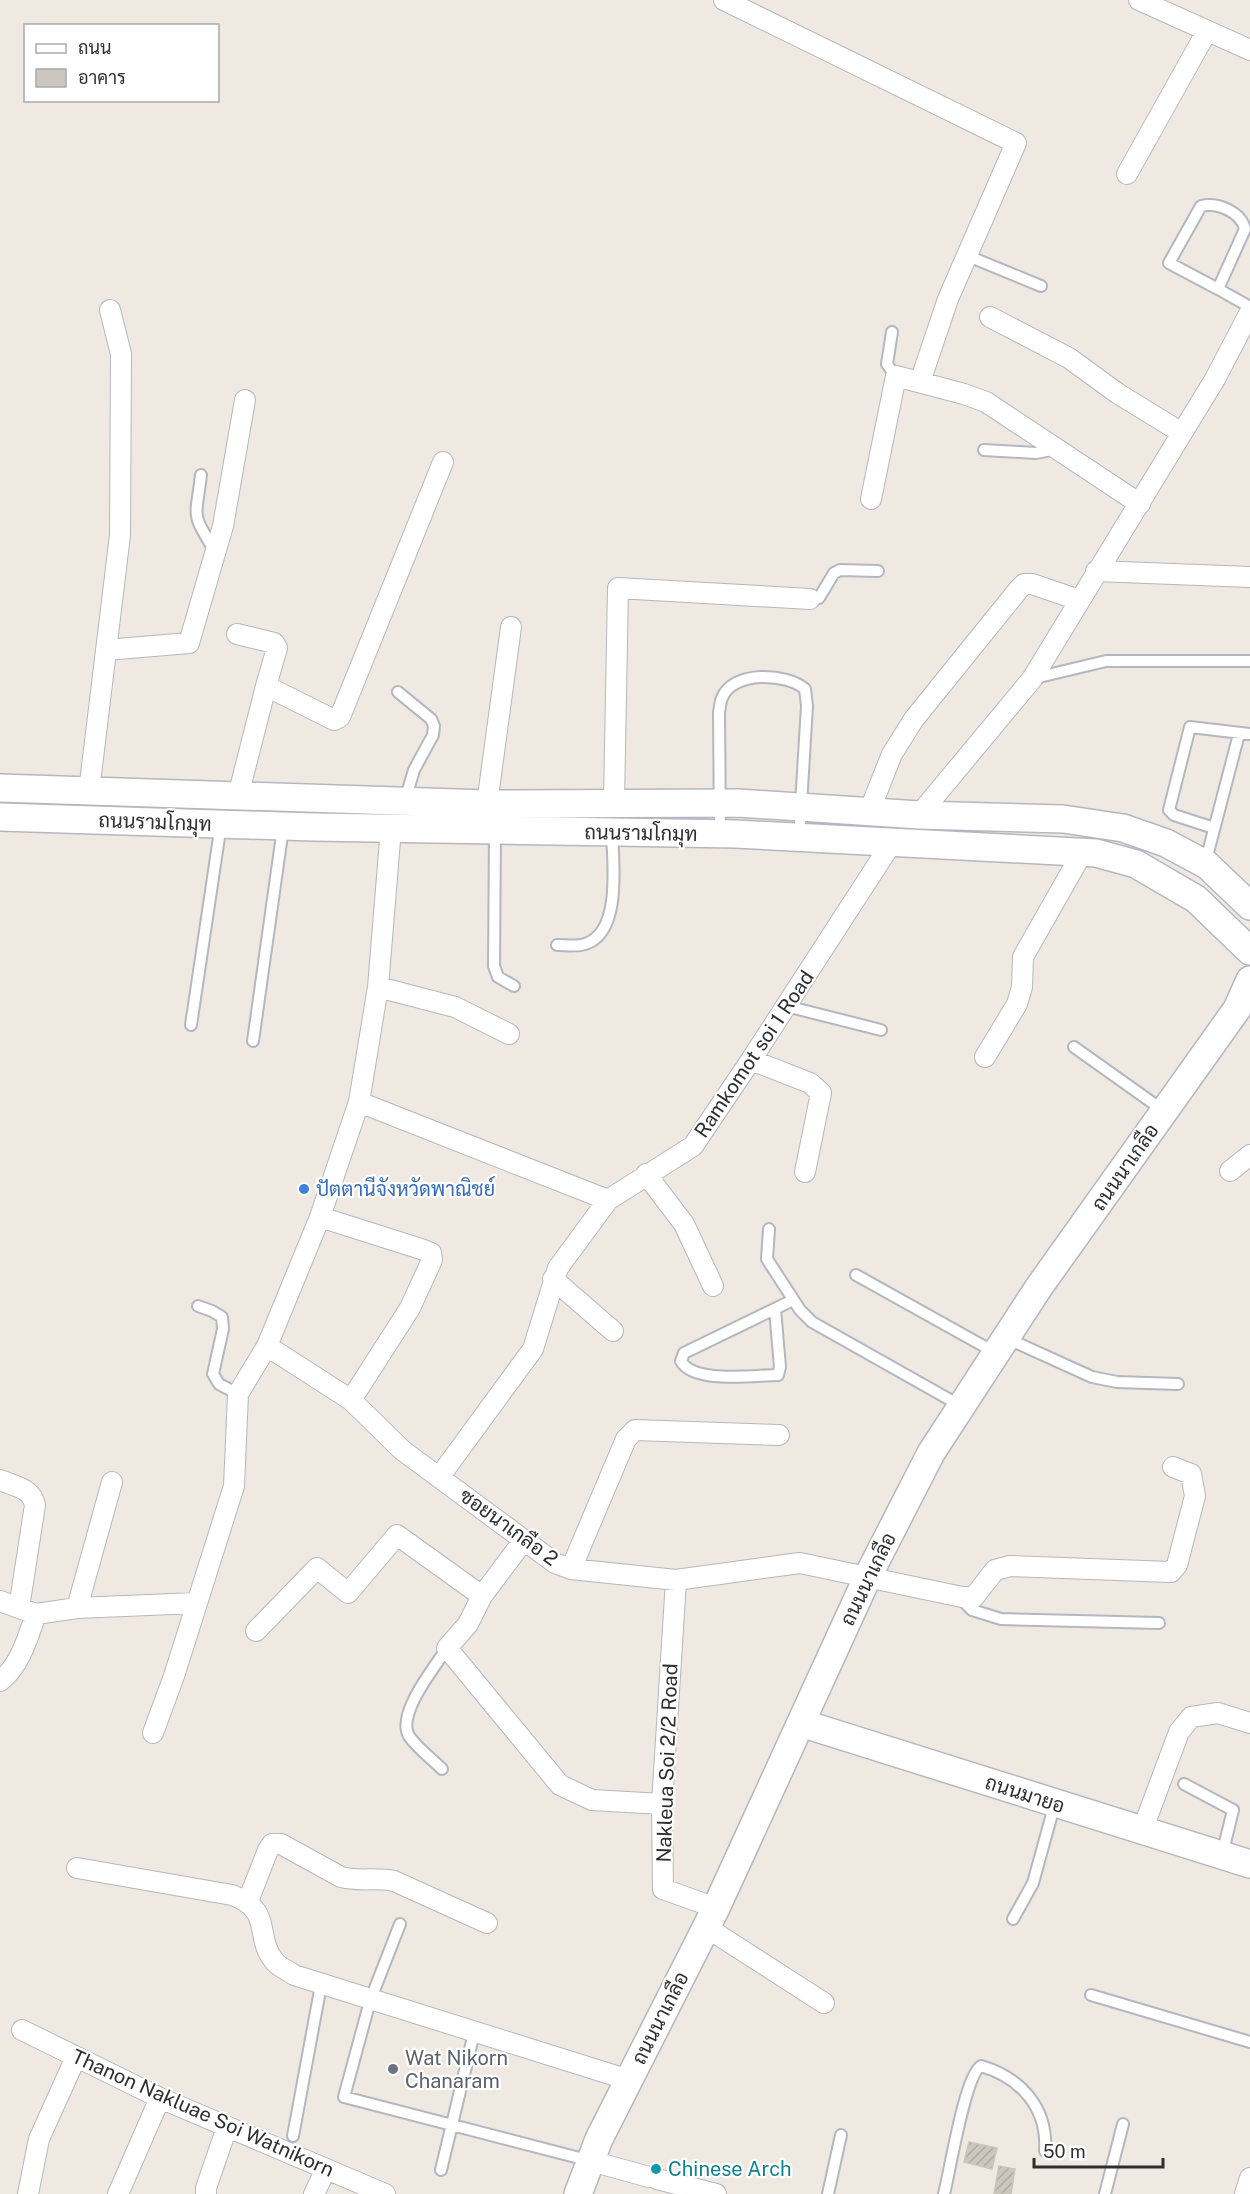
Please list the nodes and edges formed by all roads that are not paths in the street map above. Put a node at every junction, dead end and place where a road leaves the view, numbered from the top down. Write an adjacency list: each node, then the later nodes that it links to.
1 (724, 0): 6 (street)
2 (1139, 0): 3 (street)
3 (1207, 31): 4 (street); 5 (street)
4 (1250, 50)
5 (1127, 174)
6 (968, 256): 7 (lane); 15 (street)
7 (1041, 286)
8 (1218, 289): 8 (lane); 9 (lane)
9 (1250, 307)
10 (110, 310): 32 (street)
11 (1250, 312): 17 (street)
12 (990, 317): 17 (street)
13 (892, 332): 14 (lane)
14 (896, 376): 15 (street); 22 (street)
15 (920, 382): 18 (street)
16 (245, 400): 24 (street)
17 (1182, 433): 23 (street)
18 (1057, 449): 19 (lane); 23 (street)
19 (984, 450)
20 (443, 462): 35 (street)
21 (201, 475): 24 (lane)
22 (871, 499)
23 (1140, 504): 26 (street)
24 (216, 552): 32 (street)
25 (878, 571): 28 (lane)
26 (1096, 571): 27 (street); 29 (street)
27 (1250, 577)
28 (810, 599): 42 (street)
29 (1079, 600): 34 (street); 46 (street)
30 (511, 627): 44 (street)
31 (237, 634): 35 (street)
32 (106, 650): 39 (street)
33 (1250, 661): 34 (lane)
34 (1032, 679): 47 (street)
35 (266, 686): 40 (street)
36 (398, 692): 41 (lane)
37 (1244, 734): 52 (lane); 52 (lane)
38 (0, 788): 39 (main road, ถนนรามโกมุท)
39 (89, 791): 40 (main road, ถนนรามโกมุท)
40 (238, 796): 41 (main road, ถนนรามโกมุท)
41 (405, 800): 44 (main road, ถนนรามโกมุท)
42 (614, 802): 43 (main road, ถนนรามโกมุท); 44 (main road, ถนนรามโกมุท)
43 (720, 803): 45 (main road, ถนนรามโกมุท); 45 (lane); 55 (lane)
44 (487, 804)
45 (801, 807): 46 (main road, ถนนรามโกมุท); 56 (lane)
46 (869, 812): 47 (main road, ถนนรามโกมุท)
47 (919, 815): 59 (main road, ถนนรามโกมุท)
48 (0, 818): 49 (main road, ถนนรามโกมุท)
49 (221, 824): 50 (main road, ถนนรามโกมุท); 68 (lane)
50 (283, 826): 51 (main road, ถนนรามโกมุท); 71 (lane)
51 (391, 828): 53 (main road, ถนนรามโกมุท); 65 (street)
52 (1214, 828): 59 (lane)
53 (495, 830): 54 (main road, ถนนรามโกมุท); 64 (lane)
54 (612, 832): 55 (main road, ถนนรามโกมุท); 61 (lane)
55 (720, 834): 56 (main road, ถนนรามโกมุท)
56 (800, 838): 57 (main road, ถนนรามโกมุท)
57 (891, 844): 58 (main road, ถนนรามโกมุท); 67 (street, Ramkomot soi 1 Road)
58 (1082, 853): 62 (main road, ถนนรามโกมุท); 73 (street)
59 (1205, 864): 60 (main road, ถนนรามโกมุท)
60 (1250, 906)
61 (557, 945)
62 (1250, 951)
63 (1250, 980): 66 (main road, ถนนนาเกลือ)
64 (514, 986)
65 (378, 987): 70 (street); 75 (street)
66 (1244, 1005): 76 (main road, ถนนนาเกลือ)
67 (786, 1006): 69 (lane); 74 (street, Ramkomot soi 1 Road)
68 (191, 1025)
69 (882, 1030)
70 (509, 1034)
71 (253, 1041)
72 (1074, 1047): 76 (lane)
73 (985, 1057)
74 (751, 1060): 79 (street); 80 (street, Ramkomot soi 1 Road)
75 (359, 1102): 81 (street); 82 (street)
76 (1164, 1112): 92 (main road, ถนนนาเกลือ)
77 (1250, 1155): 78 (street)
78 (1230, 1171)
79 (805, 1172)
80 (646, 1174): 81 (street, Ramkomot soi 1 Road); 86 (street)
81 (608, 1200): 85 (street, Ramkomot soi 1 Road)
82 (320, 1216): 91 (street); 95 (street)
83 (769, 1229): 87 (lane)
84 (856, 1275): 92 (lane)
85 (553, 1279): 90 (street); 99 (street, Ramkomot soi 1 Road)
86 (713, 1286)
87 (793, 1300): 89 (lane); 96 (lane)
88 (198, 1306): 94 (lane)
89 (774, 1309): 89 (lane)
90 (613, 1331)
91 (267, 1346): 94 (street); 95 (street, ซอยนาเกลือ 2)
92 (1001, 1346): 93 (lane); 96 (main road, ถนนนาเกลือ)
93 (1179, 1384)
94 (238, 1394): 109 (street)
95 (351, 1400): 99 (street, ซอยนาเกลือ 2)
96 (961, 1406): 104 (main road, ถนนนาเกลือ)
97 (779, 1435): 103 (street)
98 (1173, 1467): 107 (street)
99 (440, 1476): 102 (street, ซอยนาเกลือ 2)
100 (0, 1480): 111 (street)
101 (112, 1482): 110 (street)
102 (524, 1540): 103 (street, ซอยนาเกลือ 2); 106 (street)
103 (571, 1569): 105 (street, ซอยนาเกลือ 2)
104 (868, 1576): 105 (street, ซอยนาเกลือ 2); 107 (street, ซอยนาเกลือ 2); 116 (main road, ถนนนาเกลือ)
105 (676, 1580): 122 (street, Nakleua Soi 2/2 Road)
106 (482, 1596): 113 (street); 114 (street)
107 (958, 1596): 112 (lane)
108 (0, 1601): 111 (street)
109 (196, 1603): 110 (street); 118 (street)
110 (77, 1608): 111 (street)
111 (28, 1611): 115 (street)
112 (1159, 1623)
113 (256, 1631)
114 (447, 1648): 119 (lane); 122 (street)
115 (0, 1681)
116 (801, 1723): 121 (main road, ถนนมายอ); 128 (main road, ถนนนาเกลือ)
117 (1250, 1723): 123 (street)
118 (153, 1733)
119 (442, 1769)
120 (1184, 1784): 124 (lane)
121 (1055, 1803): 123 (main road, ถนนมายอ); 129 (lane)
122 (662, 1804): 128 (street, Nakleua Soi 2/2 Road)
123 (1142, 1831): 124 (main road, ถนนมายอ)
124 (1221, 1855): 125 (main road, ถนนมายอ)
125 (1250, 1864)
126 (77, 1868): 127 (street)
127 (249, 1901): 130 (street); 132 (street)
128 (711, 1918): 135 (street); 140 (main road, ถนนนาเกลือ)
129 (1013, 1919)
130 (487, 1923)
131 (400, 1924): 134 (lane)
132 (321, 1984): 134 (street); 146 (lane)
133 (1091, 1995): 138 (lane)
134 (370, 2001): 137 (street); 143 (lane)
135 (824, 2003)
136 (22, 2030): 139 (street, Thanon Nakluae Soi Watnikorn)
137 (474, 2033): 140 (street); 143 (lane)
138 (1250, 2042)
139 (76, 2056): 141 (street, Thanon Nakluae Soi Watnikorn); 152 (street)
140 (629, 2080): 148 (main road, ถนนนาเกลือ)
141 (160, 2098): 144 (street, Thanon Nakluae Soi Watnikorn); 153 (street)
142 (1124, 2124): 161 (lane)
143 (452, 2125): 148 (lane); 150 (lane)
144 (227, 2127): 149 (street, Thanon Nakluae Soi Watnikorn); 154 (street)
145 (841, 2135): 159 (lane)
146 (293, 2136)
147 (1045, 2151): 160 (lane)
148 (591, 2161): 157 (main road, ถนนนาเกลือ); 158 (street)
149 (326, 2169): 155 (street); 156 (street, Thanon Nakluae Soi Watnikorn)
150 (441, 2170)
151 (1250, 2178): 162 (street)
152 (28, 2194)
153 (118, 2194)
154 (206, 2194)
155 (314, 2194)
156 (384, 2194)
157 (578, 2194)
158 (716, 2194)
159 (828, 2194)
160 (944, 2194)
161 (1105, 2194)
162 (1245, 2194)

